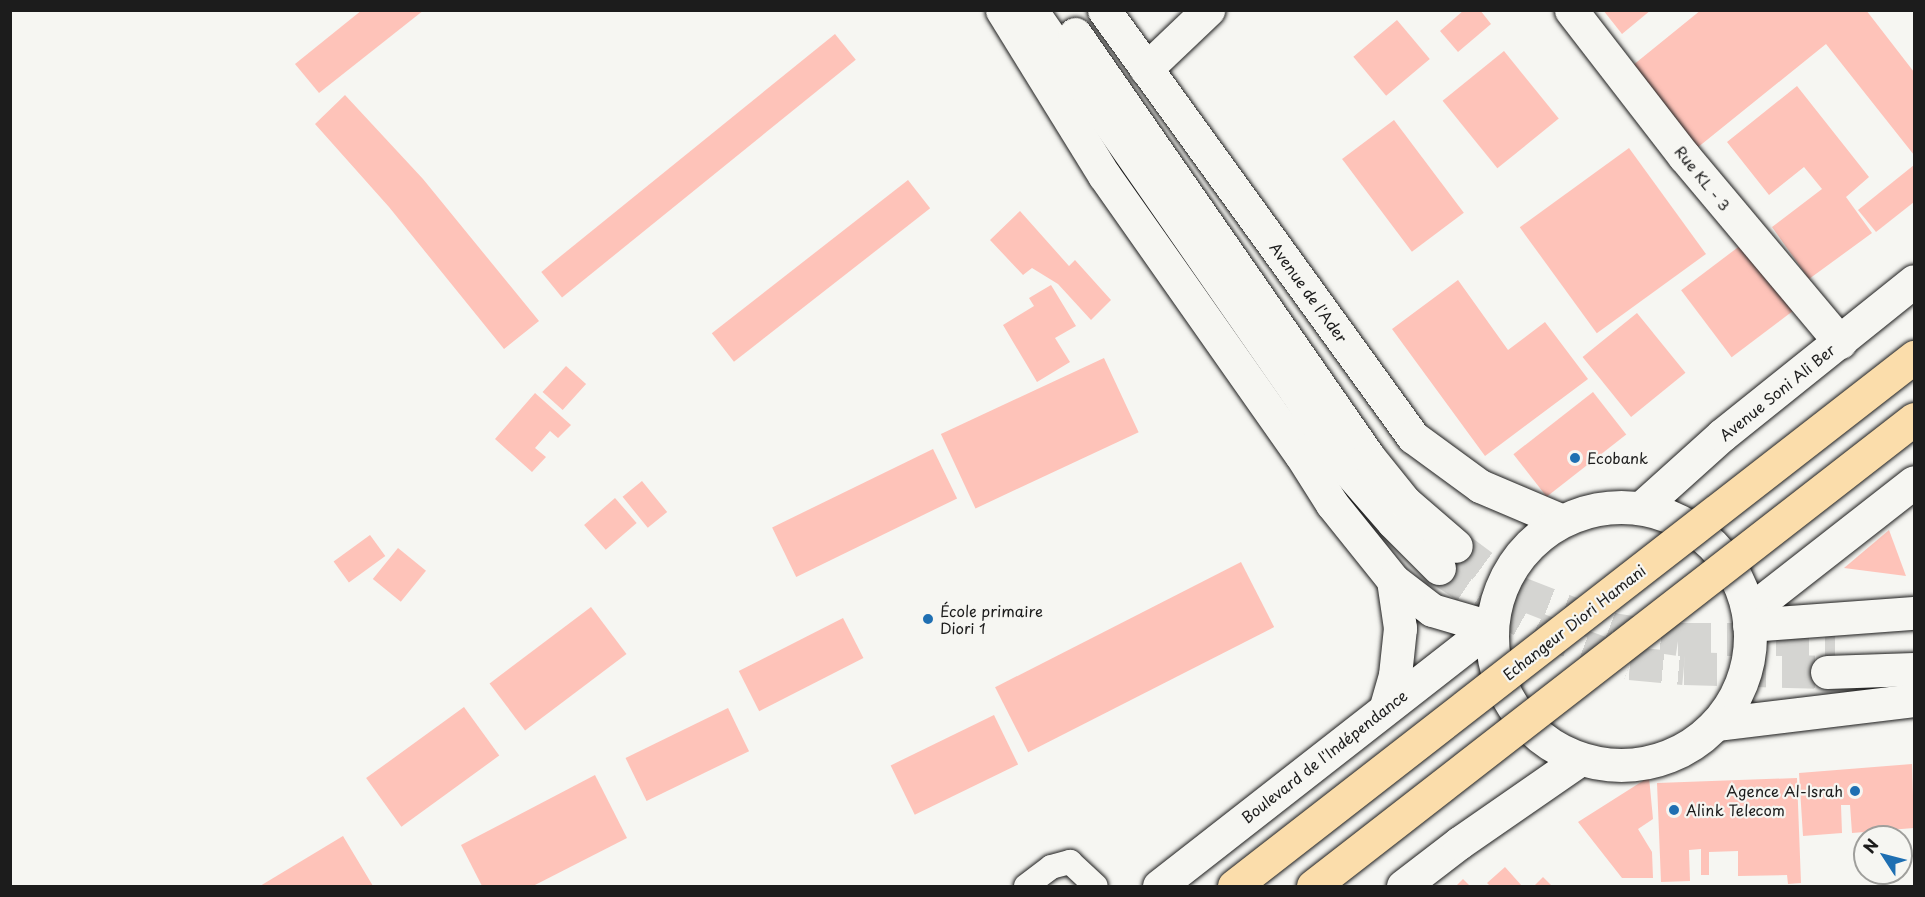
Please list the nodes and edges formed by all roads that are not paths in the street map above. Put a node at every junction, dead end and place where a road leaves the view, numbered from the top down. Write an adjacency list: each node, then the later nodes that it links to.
1 (1002, 10): 15 (main road)
2 (1031, 10): 3 (main road)
3 (1059, 10)
4 (1104, 10): 7 (main road, Avenue de l'Ader)
5 (1208, 10): 7 (main road)
6 (1570, 10): 9 (main road, Rue KL - 3)
7 (1146, 69): 14 (main road, Avenue de l'Ader)
8 (1914, 281): 9 (main road, Avenue Soni Ali Ber)
9 (1840, 342): 13 (main road, Avenue Soni Ali Ber)
10 (1914, 357): 30 (main road, Echangeur Diori Hamani, bridge)
11 (1914, 418): 31 (main road, bridge)
12 (1914, 482): 17 (main road)
13 (1642, 507): 14 (main road); 17 (main road)
14 (1560, 520): 18 (main road)
15 (1393, 580): 18 (main road); 24 (main road)
16 (1914, 613): 17 (main road)
17 (1749, 618): 25 (main road)
18 (1490, 627): 24 (main road, Boulevard de l'Indépendance); 26 (main road)
19 (1914, 631): 20 (main road)
20 (1835, 639)
21 (1914, 669): 22 (main road)
22 (1827, 672)
23 (1914, 700): 25 (main road)
24 (1386, 706): 29 (main road, Boulevard de l'Indépendance)
25 (1716, 724): 26 (main road)
26 (1579, 760): 32 (main road)
27 (1026, 886): 28 (lane)
28 (1096, 886)
29 (1159, 886)
30 (1234, 886)
31 (1313, 886)
32 (1403, 886)

